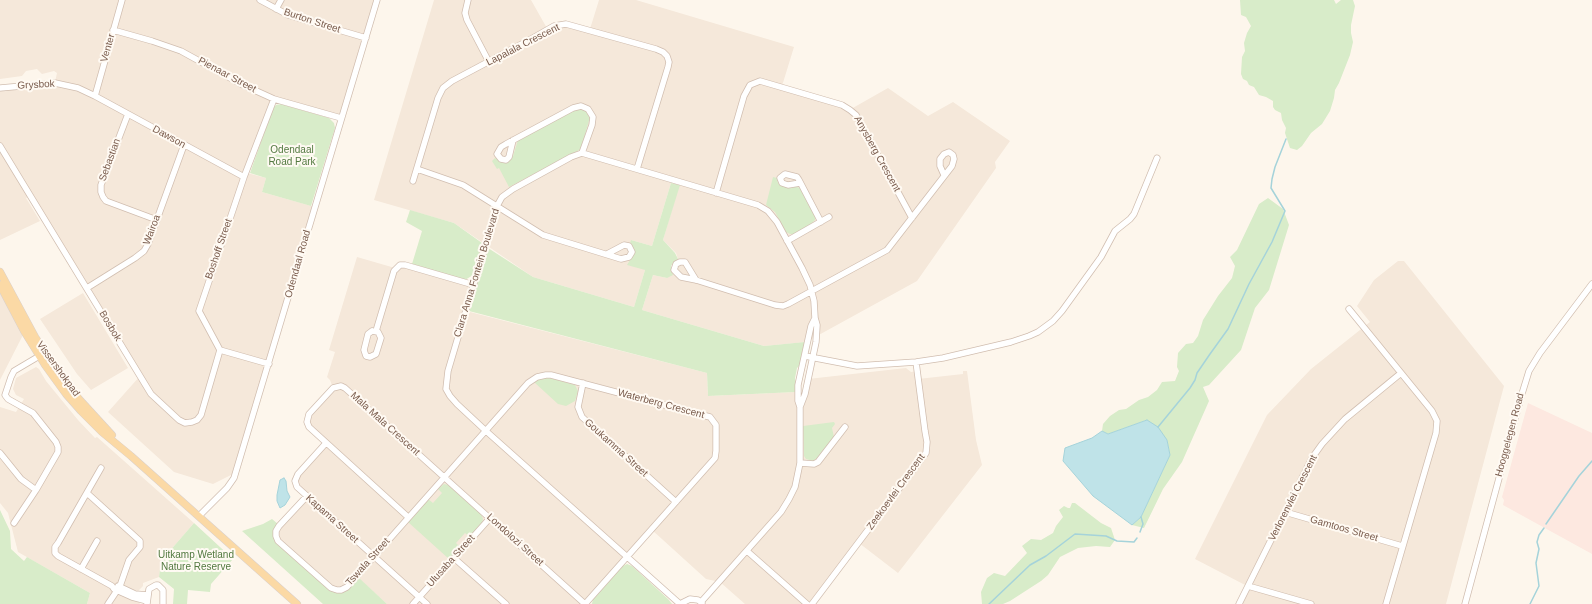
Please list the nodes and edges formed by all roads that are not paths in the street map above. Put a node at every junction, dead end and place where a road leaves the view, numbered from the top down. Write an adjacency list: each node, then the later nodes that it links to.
1 (122, 0): 7 (street, Venter)
2 (260, 0): 6 (street, Burton Street)
3 (281, 0): 6 (street)
4 (377, 0): 8 (street, Odendaal Road)
5 (468, 0): 9 (street)
6 (276, 9): 8 (street, Burton Street)
7 (113, 30): 11 (street, Venter); 12 (street, Pienaar Street)
8 (366, 38): 14 (street, Odendaal Road)
9 (489, 62): 20 (street, Lapalala Crescent); 21 (street, Lapalala Crescent)
10 (0, 88): 11 (street, Grysbok)
11 (95, 96): 13 (street, Dawson)
12 (274, 99): 14 (street, Pienaar Street); 23 (street, Boshoff Street)
13 (128, 114): 16 (street, Dawson); 30 (street, Sebastian)
14 (341, 118): 49 (street, Odendaal Road)
15 (513, 140): 18 (street)
16 (184, 145): 23 (street, Dawson); 30 (street, Wairoa)
17 (0, 146): 39 (street, Bosbok)
18 (582, 153): 20 (street); 27 (street, Clara Anna Fontein Boulevard)
19 (1157, 158): 48 (street)
20 (637, 169): 26 (street)
21 (417, 170): 24 (street, Lapalala Crescent); 27 (street)
22 (944, 175): 29 (street)
23 (244, 177): 44 (street, Boshoff Street)
24 (413, 181)
25 (800, 183): 31 (street)
26 (716, 193): 29 (street, Anysberg Crescent); 32 (street)
27 (498, 206): 33 (street); 38 (street, Clara Anna Fontein Boulevard)
28 (829, 217): 31 (street)
29 (912, 218): 40 (street)
30 (156, 220): 39 (street, Wairoa)
31 (822, 222): 32 (street)
32 (787, 241): 40 (street)
33 (607, 254)
34 (0, 272): 45 (main road, Vissershokpad)
35 (696, 280): 40 (street)
36 (1592, 284): 94 (street, Hooggelegen Road)
37 (0, 285): 45 (main road, Vissershokpad)
38 (474, 285): 43 (street); 54 (street, Clara Anna Fontein Boulevard)
39 (87, 288): 44 (street, Bosbok)
40 (812, 291): 42 (street)
41 (1349, 309): 50 (street)
42 (815, 318): 46 (street); 47 (street)
43 (376, 331)
44 (220, 350): 49 (street)
45 (42, 354): 60 (street); 65 (main road, Vissershokpad)
46 (804, 356): 47 (street); 52 (street)
47 (813, 358): 48 (street); 52 (street)
48 (916, 362): 90 (street, Zeekoevlei Crescent)
49 (269, 364): 65 (street, Odendaal Road)
50 (1401, 373): 64 (street, Verlorenvlei Crescent); 70 (street)
51 (583, 383): 54 (street, Waterberg Crescent); 63 (street, Goukamma Street); 63 (street, Waterberg Crescent)
52 (800, 407): 57 (street)
53 (845, 427): 57 (street)
54 (486, 431): 59 (street, Tswala Street); 73 (street, Clara Anna Fontein Boulevard)
55 (326, 443): 59 (street, Mala Mala Crescent); 62 (street, Kapama Street); 66 (street, Mala Mala Crescent)
56 (0, 453): 60 (street)
57 (800, 463): 71 (street)
58 (101, 468): 61 (street)
59 (444, 477): 66 (street, Tswala Street); 67 (street, Londolozi Street)
60 (36, 490): 68 (street)
61 (87, 493): 75 (street); 77 (street)
62 (307, 496): 72 (street, Kapama Street); 72 (street, Tswala Street)
63 (676, 502): 73 (street, Waterberg Crescent)
64 (1285, 512): 70 (street, Gamtoos Street); 76 (street, Verlorenvlei Crescent)
65 (199, 516): 83 (main road, Vissershokpad)
66 (408, 517): 72 (street, Tswala Street)
67 (490, 518): 74 (street, Ulusaba Street); 87 (street, Londolozi Street)
68 (14, 523)
69 (97, 541): 75 (street)
70 (1402, 546): 93 (street)
71 (747, 551): 80 (street); 89 (street)
72 (374, 556): 78 (street, Kapama Street)
73 (627, 557): 87 (street, Waterberg Crescent); 88 (street, Clara Anna Fontein Boulevard)
74 (454, 558): 78 (street, Ulusaba Street); 86 (street)
75 (81, 569): 77 (street)
76 (1248, 586): 91 (street, Verlorenvlei Crescent); 92 (street)
77 (119, 588): 79 (street); 81 (street)
78 (419, 597): 84 (street, Ulusaba Street); 85 (street, Kapama Street)
79 (147, 600): 82 (street)
80 (702, 603): 88 (street)
81 (108, 604)
82 (163, 604)
83 (297, 604)
84 (413, 604)
85 (427, 604)
86 (506, 604)
87 (585, 604)
88 (680, 604)
89 (806, 604)
90 (812, 604)
91 (1239, 604)
92 (1311, 604)
93 (1386, 604)
94 (1465, 604)

